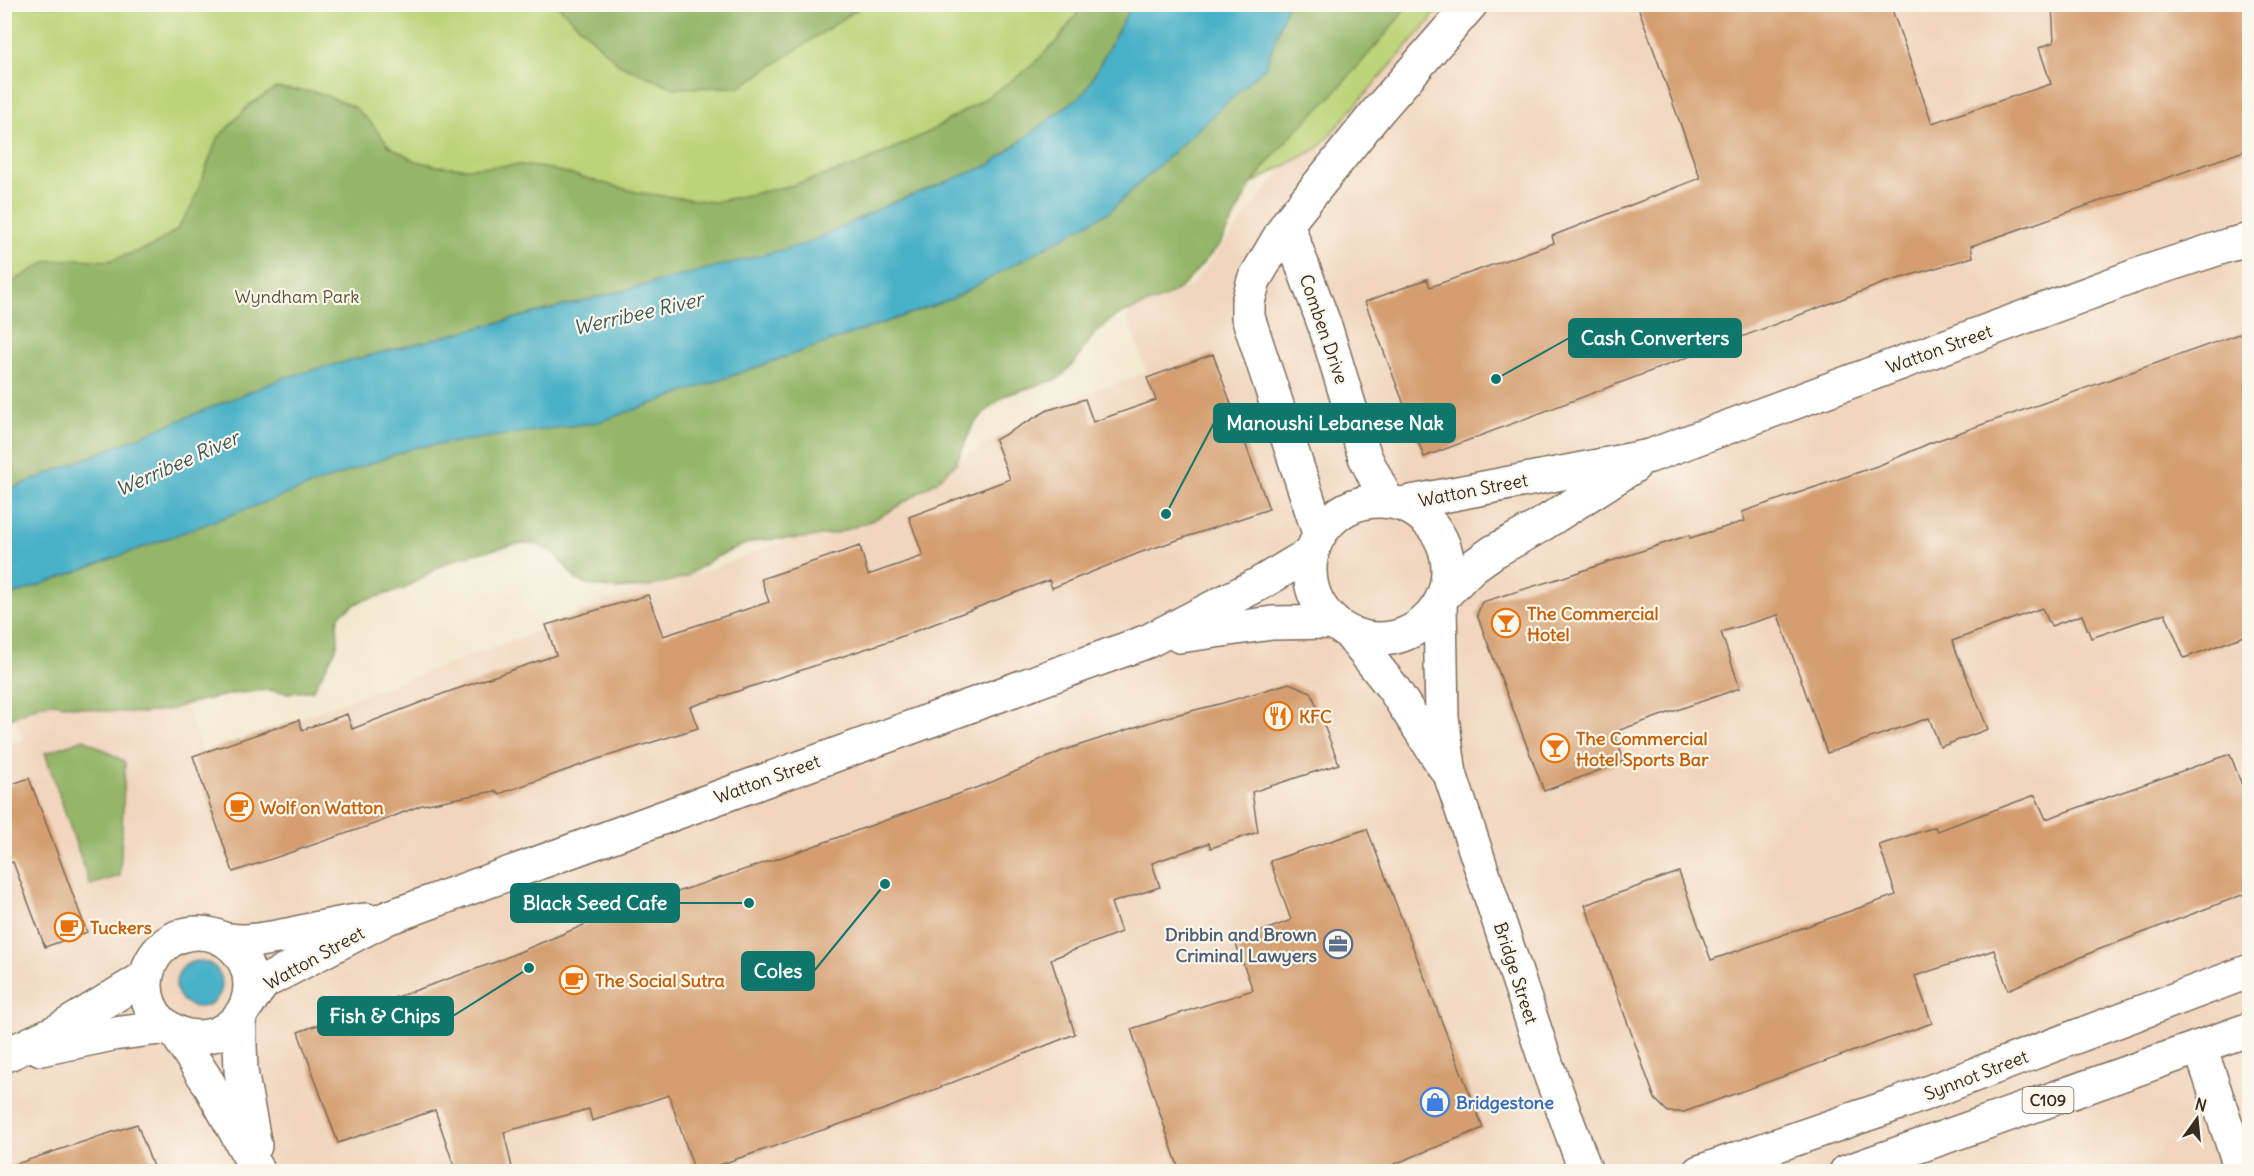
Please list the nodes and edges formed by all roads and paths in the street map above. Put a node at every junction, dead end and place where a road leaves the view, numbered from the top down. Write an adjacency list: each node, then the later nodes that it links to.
1 (1472, 4): 2 (main road)
2 (1287, 224): 5 (main road, Comben Drive); 6 (main road)
3 (2243, 239): 4 (main road, Watton Street)
4 (1650, 456): 5 (main road, Watton Street); 7 (main road, Watton Street)
5 (1394, 502): 6 (main road); 7 (main road)
6 (1315, 543): 8 (main road); 9 (main road, Watton Street)
7 (1442, 599): 8 (main road); 10 (main road, Bridge Street)
8 (1342, 628): 9 (main road, Watton Street); 10 (main road, Bridge Street)
9 (1148, 641): 11 (main road, Watton Street)
10 (1450, 774): 22 (main road, Bridge Street)
11 (387, 918): 12 (main road, Watton Street); 16 (main road, Watton Street)
12 (222, 939): 14 (main road); 16 (main road)
13 (2250, 971): 15 (main road, Synnot Street)
14 (147, 976): 17 (main road); 20 (main road)
15 (2162, 1005): 19 (main road); 23 (main road, Synnot Street)
16 (243, 1011): 17 (main road); 21 (main road)
17 (171, 1029): 20 (main road); 21 (main road)
18 (2250, 1029): 19 (main road, C109)
19 (2200, 1047): 24 (main road, C109); 25 (main road)
20 (7, 1055)
21 (260, 1172)
22 (1586, 1172)
23 (1699, 1172)
24 (1846, 1172)
25 (2242, 1172)

